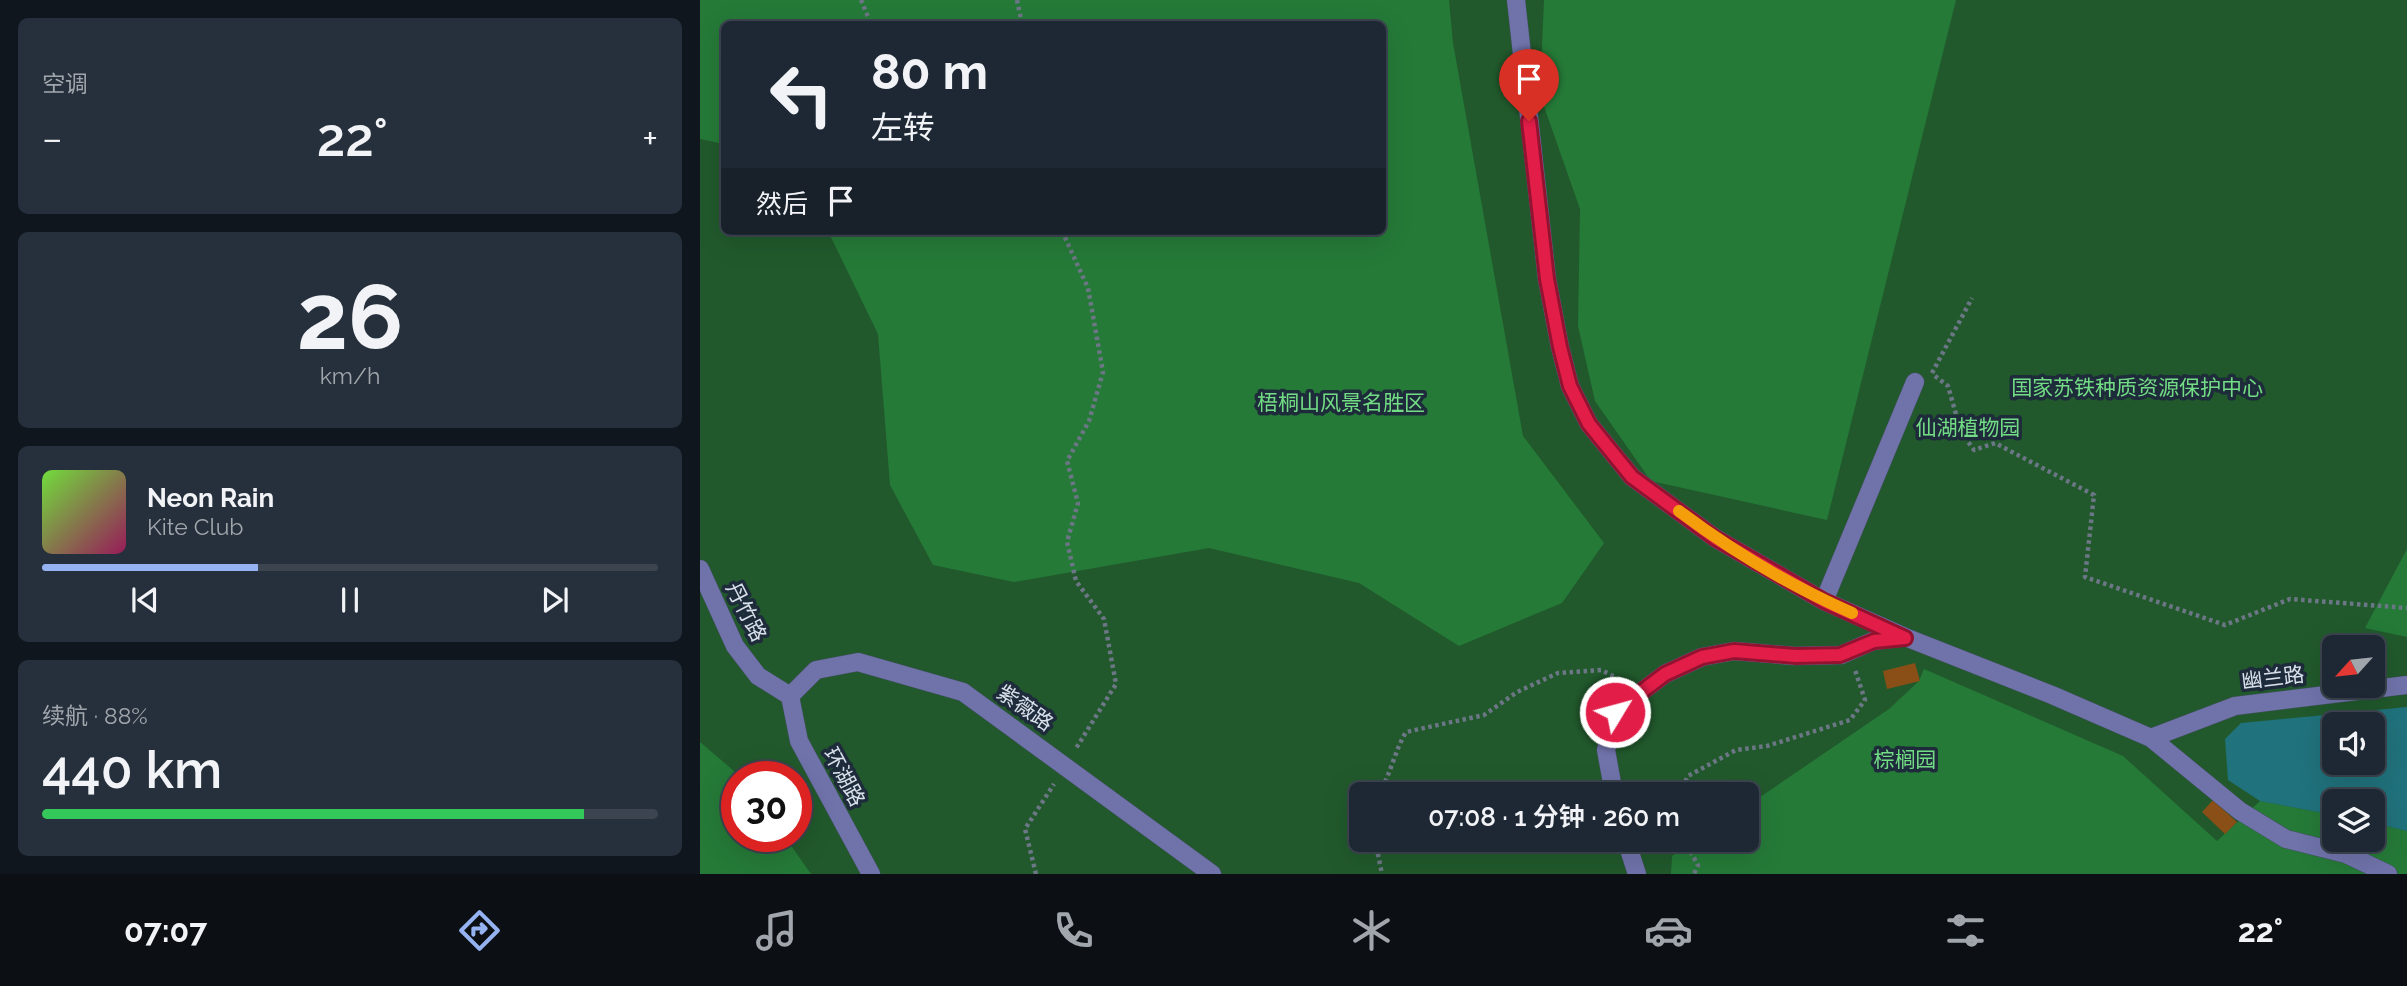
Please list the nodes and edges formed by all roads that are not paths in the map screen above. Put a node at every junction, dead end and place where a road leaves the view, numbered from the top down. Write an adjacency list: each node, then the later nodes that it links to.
1 (1516, 0): 4 (street)
2 (1924, 378): 4 (street)
3 (700, 569): 7 (street, 丹竹路)
4 (1824, 601): 5 (street)
5 (1905, 638): 8 (street); 9 (street)
6 (2407, 685): 8 (street, 幽兰路)
7 (790, 696): 11 (street, 环湖路); 12 (street, 紫薇路)
8 (2151, 738): 14 (street)
9 (1612, 782)
10 (1630, 852): 13 (street)
11 (871, 874)
12 (1212, 874)
13 (1637, 874)
14 (2388, 874)

